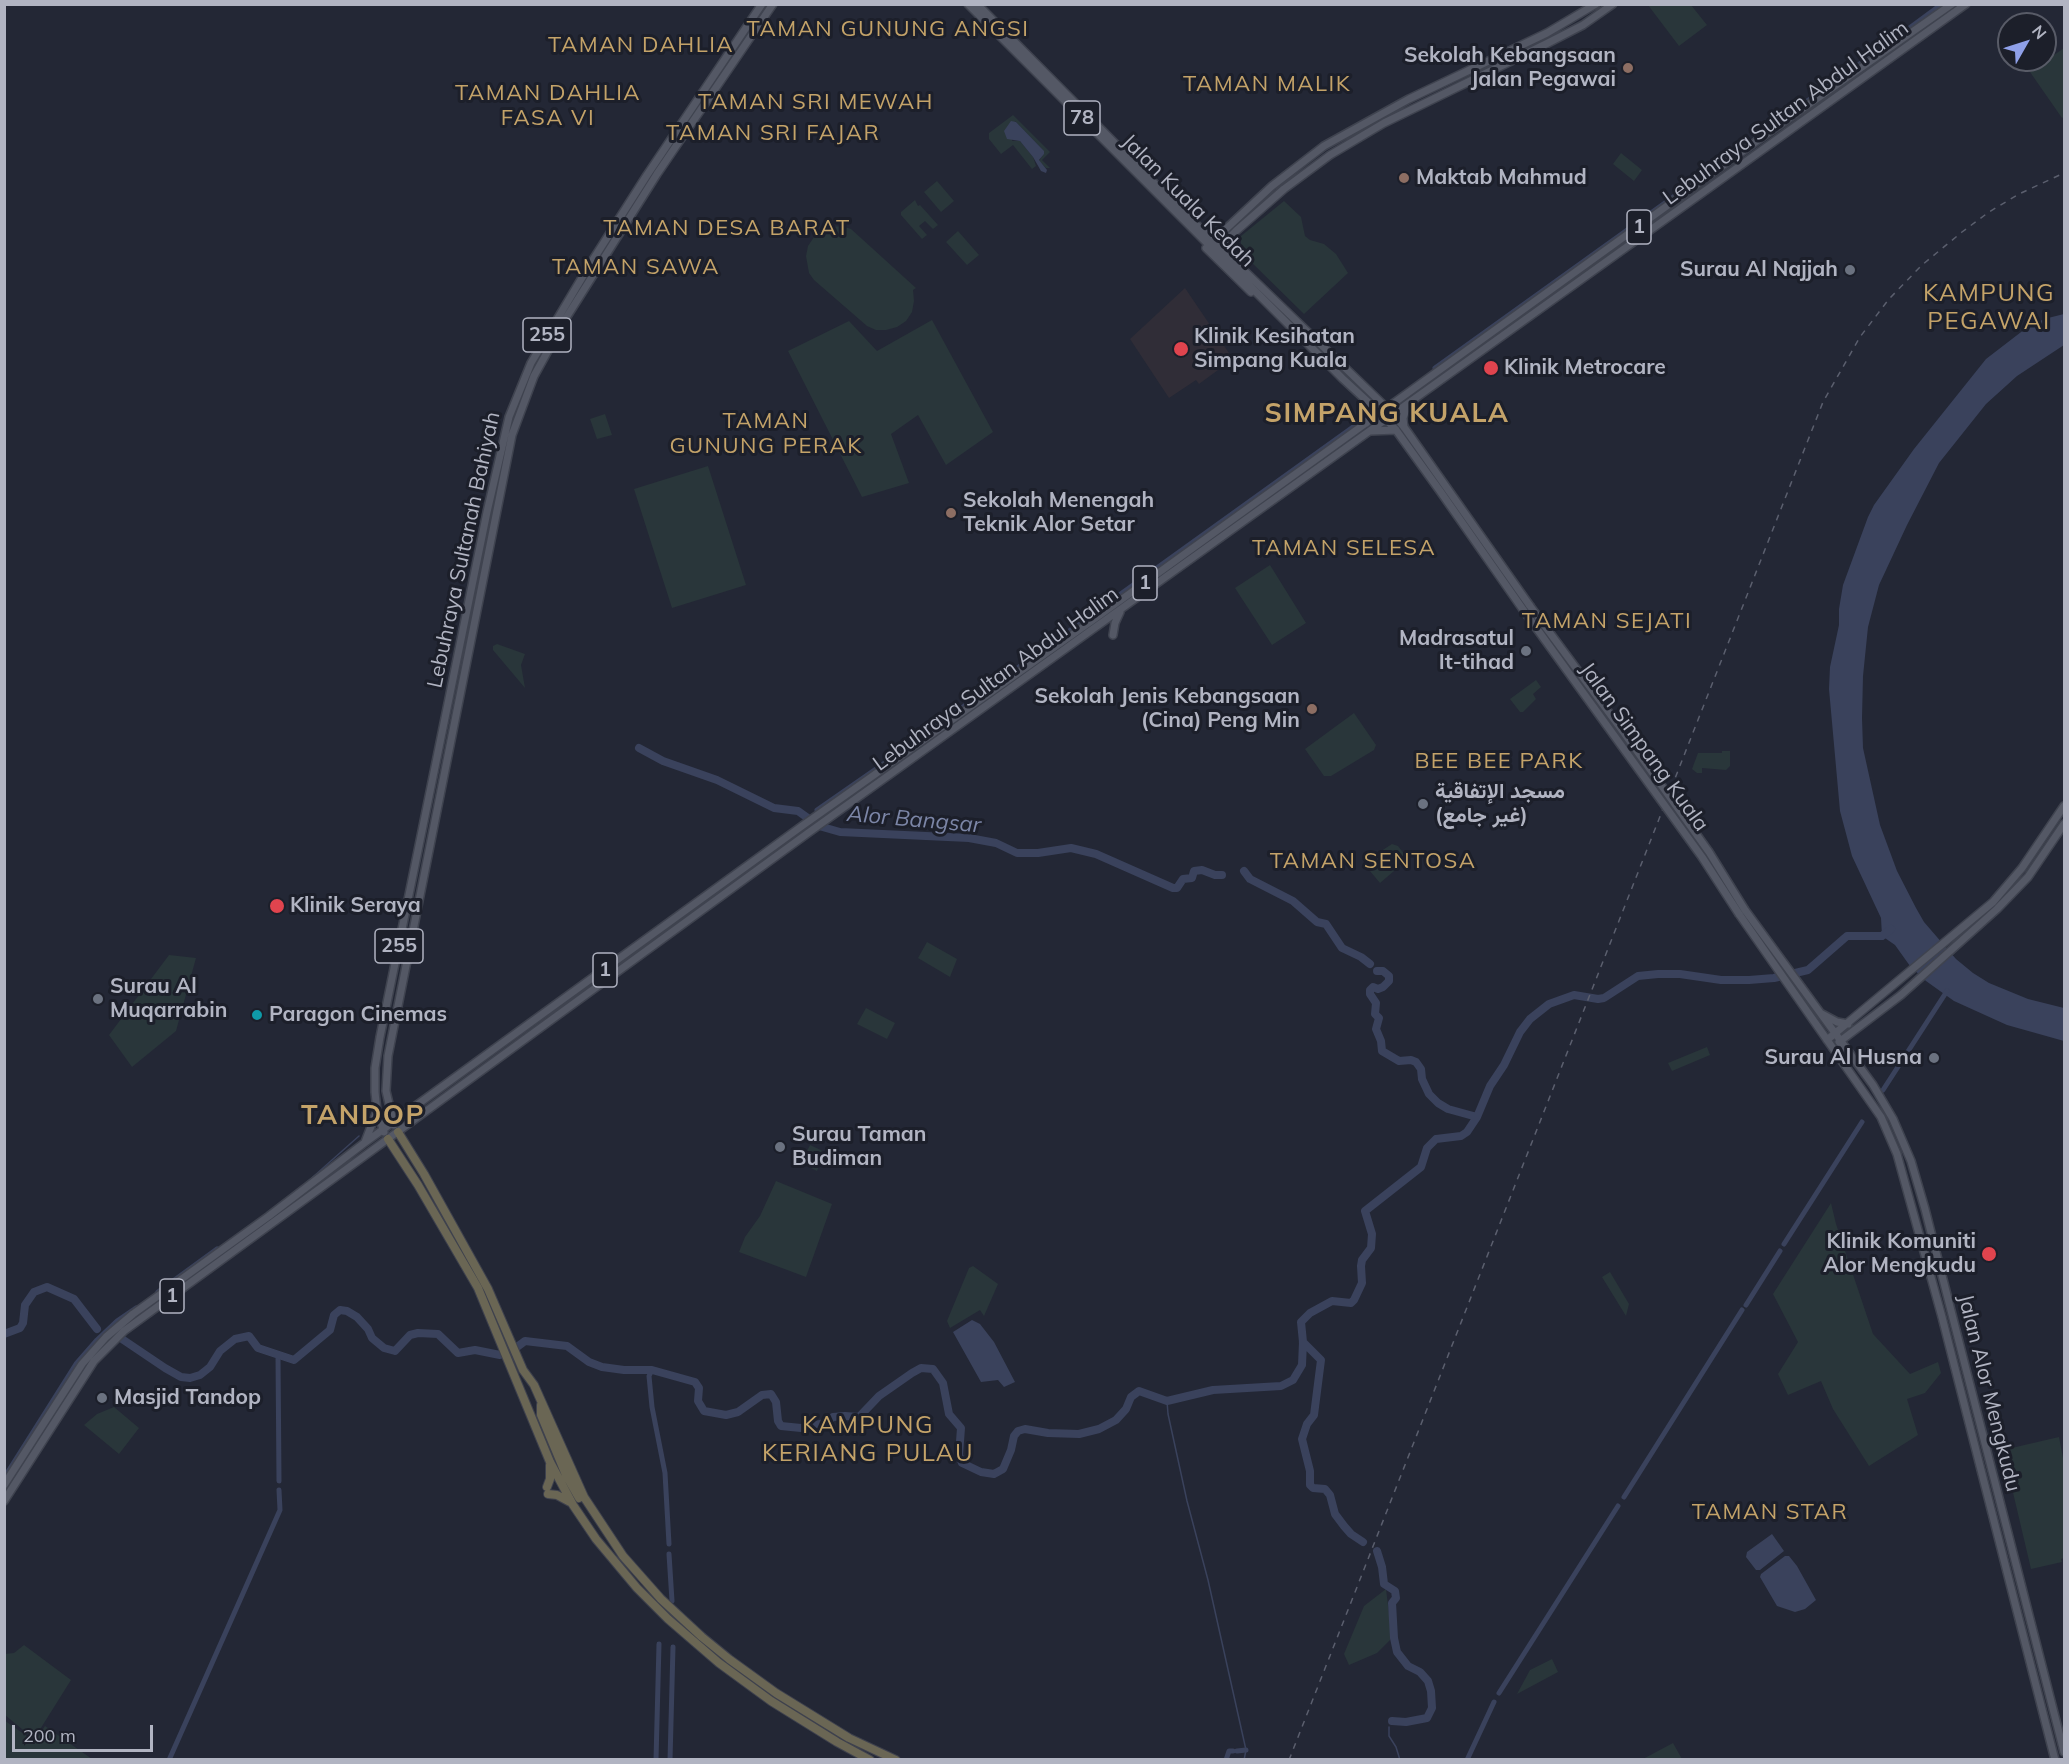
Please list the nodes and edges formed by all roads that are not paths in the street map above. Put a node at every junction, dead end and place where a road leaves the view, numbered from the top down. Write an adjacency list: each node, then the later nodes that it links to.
1 (762, 4): 30 (main road, Lebuhraya Sultanah Bahiyah / 255)
2 (773, 4): 31 (main road, Lebuhraya Sultanah Bahiyah / 255)
3 (968, 4): 12 (main road, Jalan Kuala Kedah / 78)
4 (977, 4): 12 (main road, Jalan Kuala Kedah / 78)
5 (1596, 4): 9 (main road)
6 (1613, 4): 10 (main road)
7 (1952, 4): 20 (main road, Lebuhraya Sultan Abdul Halim / 1)
8 (1966, 4): 21 (main road, Lebuhraya Sultan Abdul Halim / 1)
9 (1531, 41): 10 (main road); 11 (main road)
10 (1535, 50): 13 (main road)
11 (1227, 227): 12 (main road); 14 (main road)
12 (1198, 230): 14 (main road, Jalan Kuala Kedah / 78); 17 (main road)
13 (1236, 231): 15 (main road); 16 (main road)
14 (1211, 242): 15 (main road, Jalan Kuala Kedah / 78)
15 (1218, 249): 16 (main road, Jalan Kuala Kedah / 78); 17 (main road, Jalan Kuala Kedah / 78)
16 (1233, 258): 18 (main road, Jalan Kuala Kedah / 78)
17 (1260, 296): 19 (main road, Jalan Kuala Kedah / 78)
18 (1375, 397): 20 (main road); 22 (main road, Jalan Kuala Kedah / 78)
19 (1365, 400): 23 (main road, Jalan Kuala Kedah / 78); 26 (main road)
20 (1398, 400): 22 (main road, Lebuhraya Sultan Abdul Halim / 1)
21 (1410, 402): 24 (main road, Lebuhraya Sultan Abdul Halim / 1); 27 (main road)
22 (1387, 408): 23 (main road, Lebuhraya Sultan Abdul Halim / 1); 24 (main road, Jalan Kuala Kedah / 78)
23 (1380, 413): 25 (main road, Jalan Kuala Kedah / 78); 26 (main road, Lebuhraya Sultan Abdul Halim / 1)
24 (1393, 414): 25 (main road, Lebuhraya Sultan Abdul Halim / 1); 27 (main road, Jalan Simpang Kuala)
25 (1386, 419): 28 (main road, Jalan Simpang Kuala); 29 (main road, Lebuhraya Sultan Abdul Halim / 1)
26 (1366, 423): 53 (main road, Lebuhraya Sultan Abdul Halim / 1)
27 (1404, 427): 34 (main road, Jalan Simpang Kuala)
28 (1396, 430): 29 (main road); 34 (main road, Jalan Simpang Kuala)
29 (1370, 431): 35 (main road, Lebuhraya Sultan Abdul Halim / 1)
30 (484, 527): 31 (main road); 32 (main road, Lebuhraya Sultanah Bahiyah / 255)
31 (494, 529): 33 (main road, Lebuhraya Sultanah Bahiyah / 255)
32 (482, 538): 33 (main road); 37 (main road, Lebuhraya Sultanah Bahiyah / 255)
33 (492, 540): 51 (main road, Lebuhraya Sultanah Bahiyah / 255)
34 (1527, 608): 42 (main road, Jalan Simpang Kuala, bridge)
35 (1121, 610): 36 (main road); 56 (main road, Lebuhraya Sultan Abdul Halim / 1)
36 (1113, 635)
37 (438, 753): 38 (main road, Lebuhraya Sultanah Bahiyah / 255); 38 (main road)
38 (432, 781): 52 (main road, Lebuhraya Sultanah Bahiyah / 255)
39 (2064, 806): 40 (main road)
40 (2056, 818): 41 (main road); 44 (main road)
41 (2064, 824): 45 (main road)
42 (1783, 968): 43 (main road, Jalan Simpang Kuala); 47 (main road, Jalan Simpang Kuala)
43 (1820, 1013): 44 (main road); 46 (main road, Jalan Simpang Kuala)
44 (1848, 1024): 46 (main road)
45 (1853, 1031): 48 (main road); 50 (main road)
46 (1835, 1034): 47 (main road); 48 (main road, Jalan Alor Mengkudu)
47 (1827, 1040): 49 (main road, Jalan Alor Mengkudu)
48 (1840, 1040): 49 (main road); 50 (main road, Jalan Alor Mengkudu)
49 (1832, 1047): 60 (main road, Jalan Alor Mengkudu)
50 (1848, 1050): 59 (main road, Jalan Alor Mengkudu)
51 (388, 1104): 53 (main road); 54 (main road, Lebuhraya Sultanah Bahiyah / 255)
52 (377, 1111): 55 (main road, Lebuhraya Sultanah Bahiyah / 255); 58 (main road)
53 (407, 1113): 54 (main road, Lebuhraya Sultan Abdul Halim / 1)
54 (393, 1123): 55 (main road, 1); 56 (main road, Lebuhraya Sultanah Bahiyah)
55 (383, 1130): 57 (main road, Lebuhraya Sultanah Bahiyah); 58 (main road, 1)
56 (398, 1132): 57 (main road, 1); 61 (highway)
57 (388, 1139): 61 (highway); 64 (main road, 1)
58 (363, 1144): 63 (main road, 1)
59 (1951, 1312): 60 (main road); 66 (main road, Jalan Alor Mengkudu)
60 (1942, 1317): 69 (main road, Jalan Alor Mengkudu)
61 (514, 1361): 62 (highway); 68 (highway)
62 (550, 1462): 65 (highway); 65 (highway)
63 (4, 1485)
64 (4, 1501)
65 (573, 1505): 67 (highway)
66 (2064, 1752)
67 (870, 1760)
68 (896, 1760)
69 (2055, 1760)

